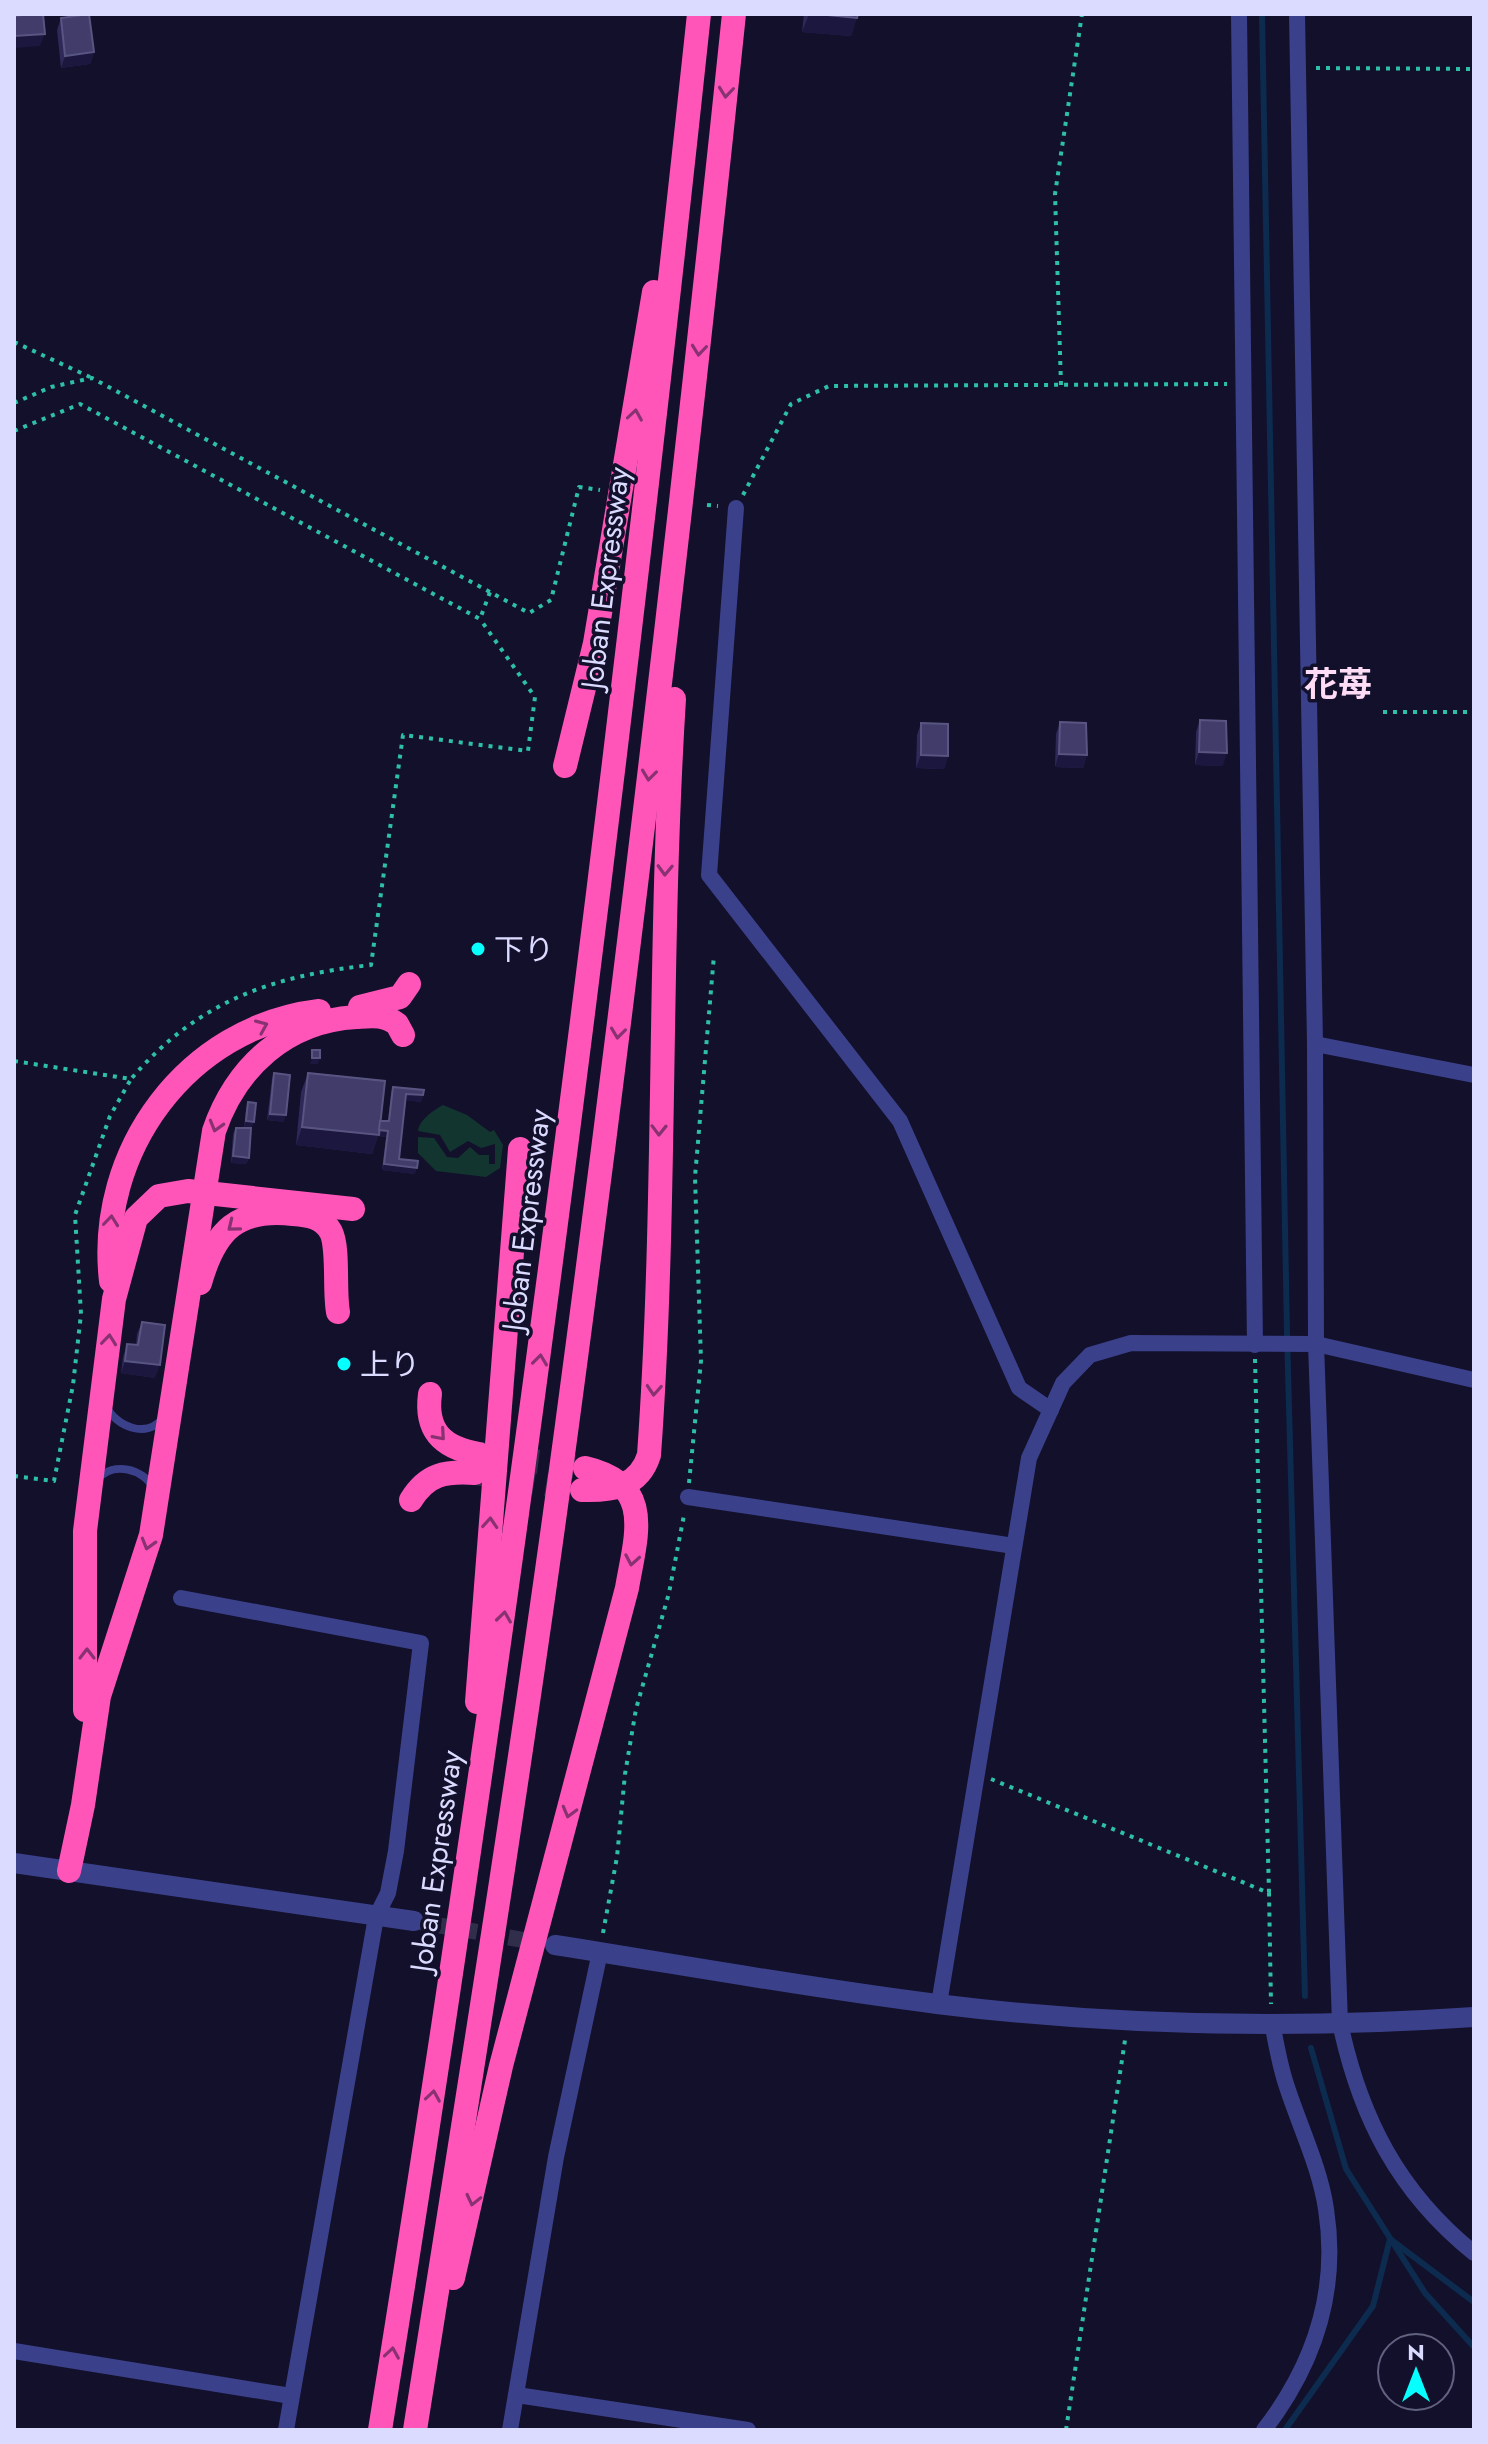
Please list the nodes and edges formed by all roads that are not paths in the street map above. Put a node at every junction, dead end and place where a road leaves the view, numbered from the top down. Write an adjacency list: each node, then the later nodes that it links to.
1 (699, 14): 7 (highway, one-way to 1); 35 (highway, Joban Expressway, one-way to 1)
2 (734, 14): 5 (highway, one-way to 5)
3 (1239, 14): 19 (street)
4 (1297, 14): 10 (street)
5 (691, 429): 26 (highway, one-way to 26); 50 (highway, one-way to 50)
6 (736, 508): 24 (street)
7 (565, 766)
8 (409, 984): 15 (highway, one-way to 8)
9 (403, 1035): 13 (highway, one-way to 13)
10 (1315, 1044): 11 (street); 18 (street)
11 (1474, 1075)
12 (520, 1149): 35 (highway, one-way to 12)
13 (204, 1191): 14 (highway); 15 (highway); 17 (highway)
14 (353, 1209)
15 (114, 1299): 22 (highway, one-way to 15)
16 (338, 1312): 17 (highway, one-way to 17)
17 (186, 1317): 23 (highway)
18 (1316, 1344): 19 (street); 20 (street); 43 (street)
19 (1255, 1345): 24 (street)
20 (1474, 1380)
21 (430, 1394): 30 (highway, one-way to 30)
22 (103, 1396): 23 (lane); 27 (highway)
23 (171, 1407): 29 (highway)
24 (1051, 1410): 31 (street)
25 (584, 1479): 26 (highway)
26 (623, 1486): 50 (highway, one-way to 50)
27 (90, 1489): 29 (lane); 34 (highway, one-way to 27)
28 (688, 1497): 31 (street)
29 (156, 1500): 34 (highway, one-way to 34)
30 (411, 1500)
31 (1014, 1546): 40 (street)
32 (181, 1598): 36 (street)
33 (14, 1863): 34 (street)
34 (69, 1871): 36 (street)
35 (462, 1908): 49 (highway, Joban Expressway, one-way to 35)
36 (376, 1917): 37 (street); 47 (street)
37 (414, 1921)
38 (555, 1945): 39 (street)
39 (600, 1952): 40 (street); 46 (street)
40 (939, 2004): 42 (street)
41 (1474, 2017): 43 (street)
42 (1272, 2022): 43 (street); 53 (street)
43 (1340, 2023): 44 (street)
44 (1474, 2253)
45 (14, 2351): 47 (street)
46 (517, 2395): 51 (street); 52 (street)
47 (291, 2396): 48 (street)
48 (286, 2430)
49 (380, 2430)
50 (415, 2430)
51 (510, 2430)
52 (748, 2430)
53 (1264, 2430)

